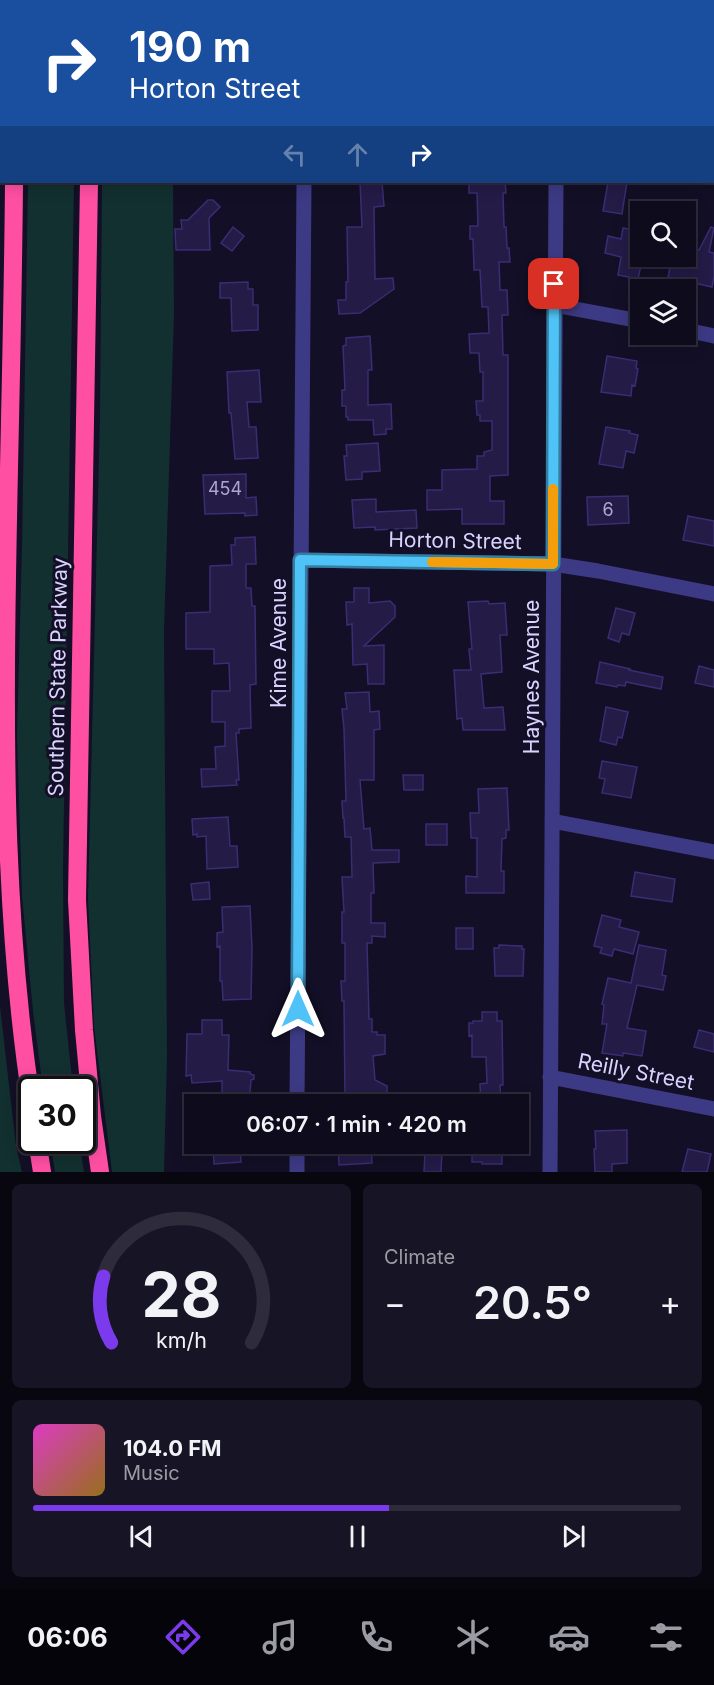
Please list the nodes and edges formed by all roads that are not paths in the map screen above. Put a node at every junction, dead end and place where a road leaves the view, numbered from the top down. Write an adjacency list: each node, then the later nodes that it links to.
1 (14, 183): 14 (highway)
2 (89, 183): 21 (highway, Southern State Parkway)
3 (304, 183): 9 (street, Kime Avenue)
4 (556, 183): 5 (street, Haynes Avenue)
5 (554, 305): 6 (street); 10 (street, Haynes Avenue)
6 (630, 319)
7 (696, 332): 8 (street)
8 (714, 336)
9 (300, 560): 10 (street, Horton Street); 16 (street, Kime Avenue)
10 (553, 564): 11 (street, Horton Street); 12 (street, Haynes Avenue)
11 (714, 594)
12 (552, 821): 13 (street); 15 (street, Haynes Avenue)
13 (714, 852)
14 (28, 1076)
15 (550, 1077): 17 (street, Reilly Street); 23 (street, Haynes Avenue)
16 (297, 1094)
17 (714, 1109)
18 (39, 1154): 20 (highway)
19 (297, 1154): 22 (street)
20 (42, 1172)
21 (100, 1172)
22 (297, 1172)
23 (550, 1172)

